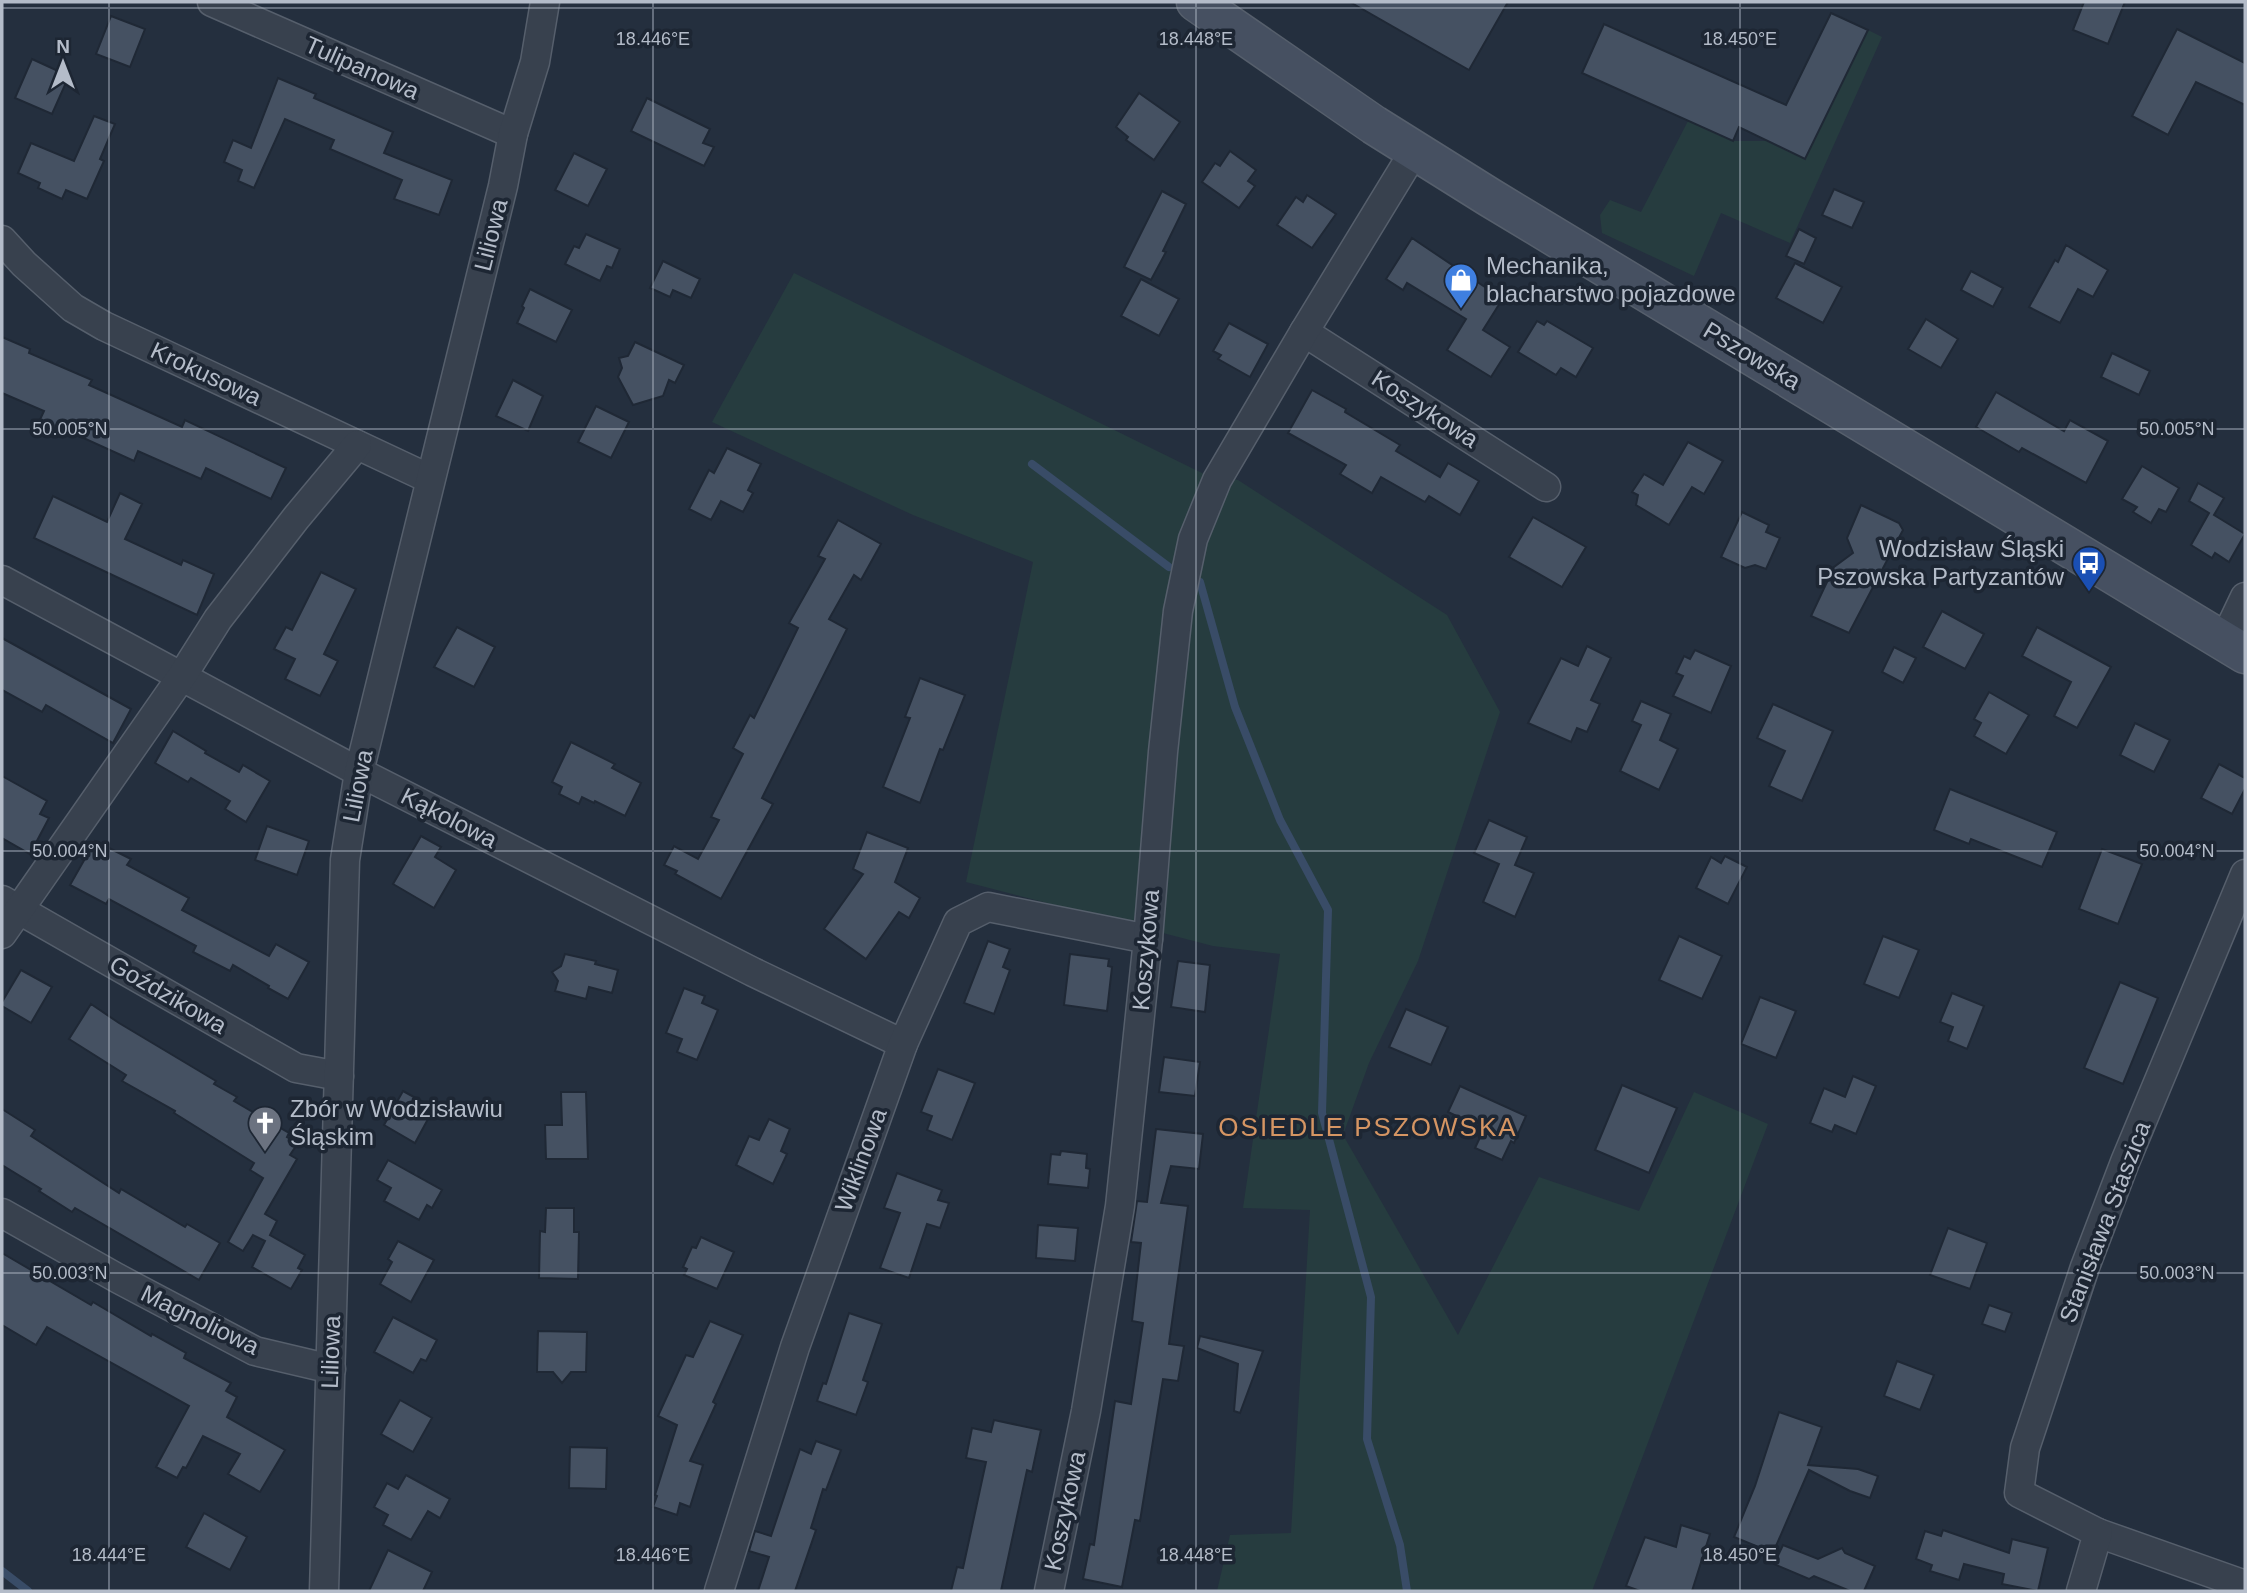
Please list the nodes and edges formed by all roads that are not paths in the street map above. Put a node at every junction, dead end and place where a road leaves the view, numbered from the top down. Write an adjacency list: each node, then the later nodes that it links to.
1 (212, 2): 4 (street, Tulipanowa)
2 (545, 2): 4 (street, Liliowa)
3 (1196, 2): 5 (main road, Pszowska)
4 (513, 134): 9 (street, Liliowa)
5 (1415, 150): 7 (street, Koszykowa); 13 (main road, Pszowska)
6 (2, 240): 8 (street, Krokusowa)
7 (1304, 332): 10 (street, Koszykowa); 19 (street, Koszykowa)
8 (357, 445): 9 (street, Krokusowa); 14 (street)
9 (430, 479): 15 (street, Liliowa)
10 (1546, 487)
11 (2, 580): 14 (street, Kąkolowa)
12 (2245, 597): 13 (street)
13 (2234, 648)
14 (182, 676): 15 (street, Kąkolowa); 17 (street)
15 (359, 772): 20 (street, Kąkolowa); 21 (street, Liliowa)
16 (2245, 874): 24 (street, Stanisława Staszica)
17 (11, 905): 18 (street); 21 (street, Goździkowa)
18 (2, 934)
19 (1148, 939): 20 (street, Wiklinowa); 28 (street, Koszykowa)
20 (903, 1044): 27 (street, Wiklinowa)
21 (339, 1076): 23 (street, Liliowa)
22 (2, 1213): 23 (street, Magnoliowa)
23 (331, 1369): 26 (street, Liliowa)
24 (2098, 1533): 25 (street, Stanisława Staszica); 29 (street)
25 (2245, 1585)
26 (324, 1591)
27 (719, 1591)
28 (1049, 1591)
29 (2081, 1591)

